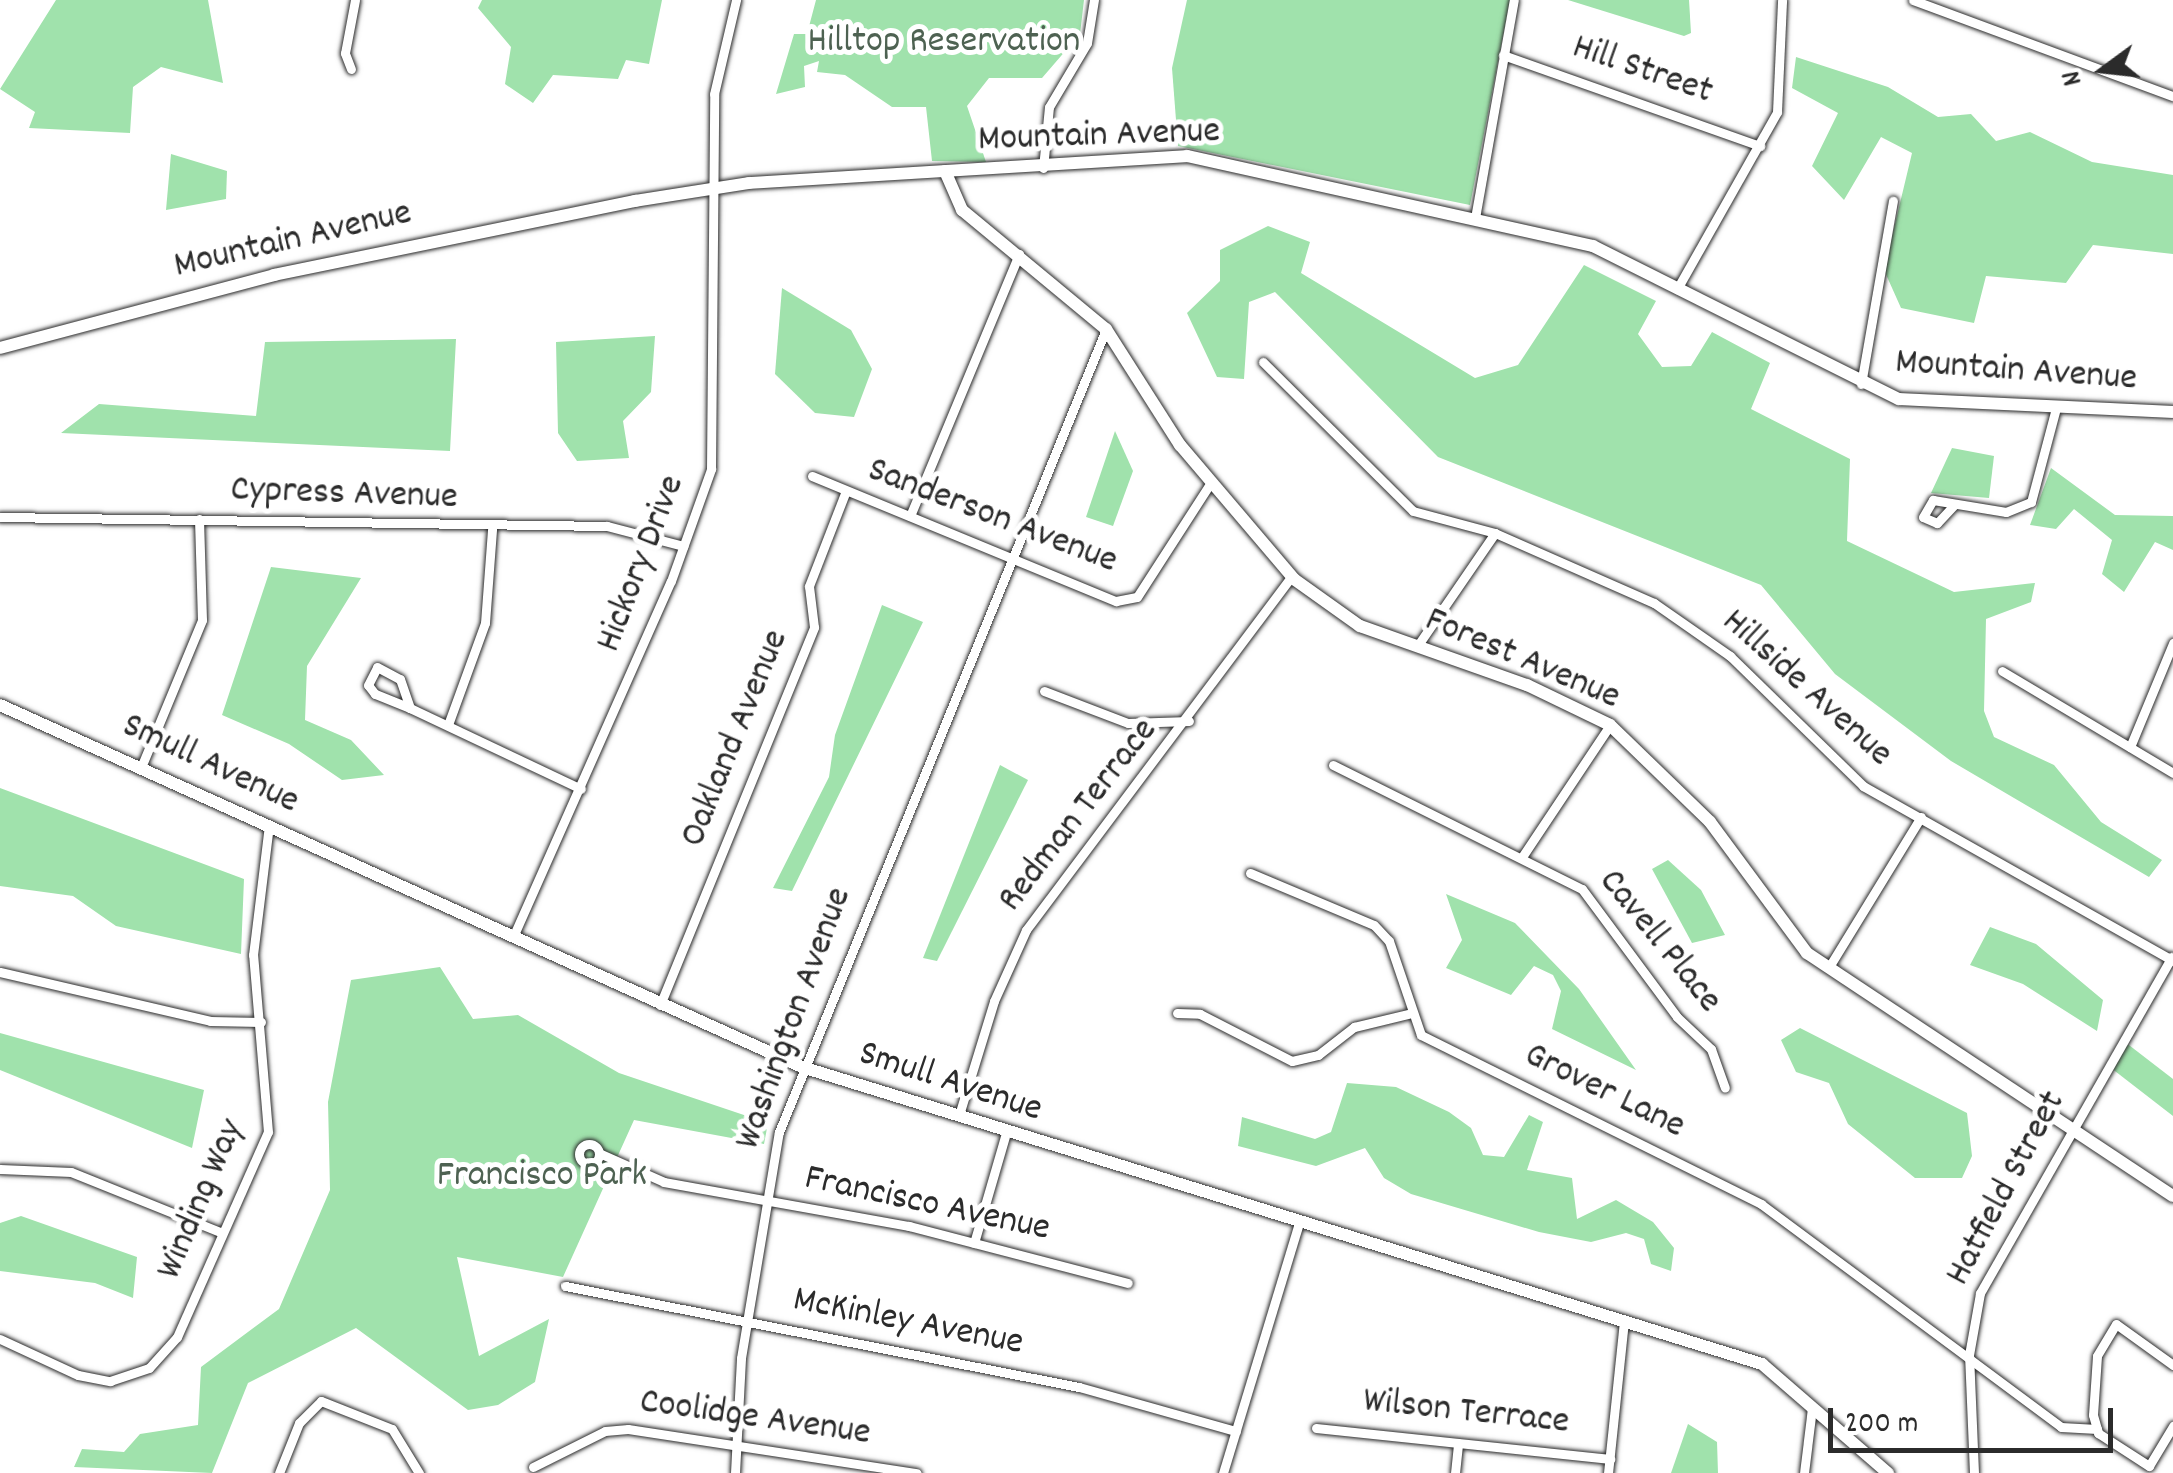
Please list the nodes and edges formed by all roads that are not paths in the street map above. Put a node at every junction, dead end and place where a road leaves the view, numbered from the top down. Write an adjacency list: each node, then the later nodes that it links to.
1 (355, 0): 8 (street)
2 (736, 0): 13 (street, Hickory Drive)
3 (1094, 0): 11 (street)
4 (1514, 0): 7 (street)
5 (1782, 0): 10 (street)
6 (1912, 0): 9 (street)
7 (1503, 55): 10 (street, Hill Street); 15 (street)
8 (351, 69)
9 (2173, 96)
10 (1760, 146): 17 (street)
11 (1043, 168): 12 (street, Mountain Avenue); 15 (street, Mountain Avenue)
12 (945, 171): 13 (street, Mountain Avenue); 16 (street, Forest Avenue)
13 (716, 188): 19 (street, Mountain Avenue); 33 (street, Hickory Drive)
14 (1893, 200): 21 (street)
15 (1475, 218): 17 (street, Mountain Avenue)
16 (1019, 254): 18 (street, Forest Avenue); 28 (street)
17 (1678, 290): 21 (street, Mountain Avenue)
18 (1106, 329): 25 (street, Forest Avenue); 34 (street, Washington Avenue)
19 (0, 348)
20 (1263, 362): 32 (street, Hillside Avenue)
21 (1861, 386): 22 (street, Mountain Avenue)
22 (2056, 408): 23 (street, Mountain Avenue); 27 (street)
23 (2173, 412)
24 (812, 476): 26 (street, Sanderson Avenue)
25 (1211, 482): 34 (street, Sanderson Avenue); 35 (street, Forest Avenue)
26 (846, 492): 28 (street, Sanderson Avenue); 58 (street, Oakland Avenue)
27 (1954, 505)
28 (910, 516): 34 (street, Sanderson Avenue)
29 (0, 517): 30 (street, Cypress Avenue)
30 (199, 519): 31 (street, Cypress Avenue); 46 (street)
31 (492, 529): 33 (street, Cypress Avenue); 43 (street)
32 (1495, 532): 37 (street); 50 (street, Hillside Avenue)
33 (684, 546): 49 (street, Hickory Drive)
34 (1009, 560): 62 (street, Washington Avenue)
35 (1291, 576): 37 (street, Forest Avenue); 42 (street, Redman Terrace)
36 (2173, 643): 45 (street)
37 (1418, 646): 44 (street, Forest Avenue)
38 (2002, 671): 45 (street)
39 (1044, 692): 42 (street)
40 (0, 705): 46 (street, Smull Avenue)
41 (410, 708): 41 (street); 43 (street)
42 (1189, 721): 64 (street, Redman Terrace)
43 (450, 722): 49 (street)
44 (1610, 725): 52 (street); 56 (street, Forest Avenue)
45 (2130, 747): 48 (street)
46 (142, 765): 51 (street, Smull Avenue)
47 (1333, 765): 52 (street, Cavell Place)
48 (2173, 773)
49 (581, 789): 54 (street, Hickory Drive)
50 (1921, 817): 55 (street, Hillside Avenue); 56 (street)
51 (269, 825): 54 (street, Smull Avenue); 61 (street, Winding Way)
52 (1522, 857): 63 (street, Cavell Place)
53 (1250, 873): 60 (street)
54 (514, 937): 58 (street, Smull Avenue)
55 (2172, 958): 65 (street, Hatfield Street)
56 (1830, 967): 65 (street, Forest Avenue)
57 (0, 972): 61 (street)
58 (660, 1005): 62 (street, Smull Avenue)
59 (1177, 1014): 60 (street)
60 (1408, 1014): 79 (street, Grover Lane)
61 (260, 1022): 72 (street, Winding Way)
62 (802, 1067): 64 (street, Smull Avenue); 70 (street, Washington Avenue)
63 (1725, 1088)
64 (959, 1115): 66 (street, Smull Avenue)
65 (2072, 1128): 69 (street, Forest Avenue); 79 (street, Hatfield Street)
66 (1006, 1133): 71 (street, Smull Avenue); 73 (street)
67 (599, 1153): 70 (street, Francisco Avenue)
68 (0, 1169): 72 (street)
69 (2173, 1196)
70 (765, 1200): 73 (street, Francisco Avenue); 77 (street, Washington Avenue)
71 (1298, 1226): 76 (street, Smull Avenue); 84 (street)
72 (220, 1232): 78 (street, Winding Way)
73 (974, 1243): 74 (street, Francisco Avenue)
74 (1128, 1282)
75 (565, 1286): 77 (street, McKinley Avenue)
76 (1624, 1322): 81 (street, Smull Avenue); 88 (street)
77 (747, 1323): 84 (street, McKinley Avenue); 86 (street, Washington Avenue)
78 (0, 1339)
79 (1970, 1354): 83 (street, Grover Lane); 99 (street, Hatfield Street)
80 (2173, 1365): 83 (street)
81 (1812, 1408): 97 (street); 98 (street, Smull Avenue)
82 (1316, 1428): 87 (street, Wilson Terrace)
83 (2097, 1428): 85 (street)
84 (1236, 1430): 94 (street)
85 (2172, 1430)
86 (737, 1440): 89 (street, Coolidge Avenue); 92 (street, Washington Avenue); 93 (street, Coolidge Avenue)
87 (1458, 1443): 88 (street, Wilson Terrace); 95 (street)
88 (1610, 1459): 96 (street)
89 (533, 1466)
90 (278, 1473): 91 (street)
91 (419, 1473)
92 (735, 1473)
93 (917, 1473)
94 (1223, 1473)
95 (1455, 1473)
96 (1608, 1473)
97 (1804, 1473)
98 (1888, 1473)
99 (1974, 1473)

